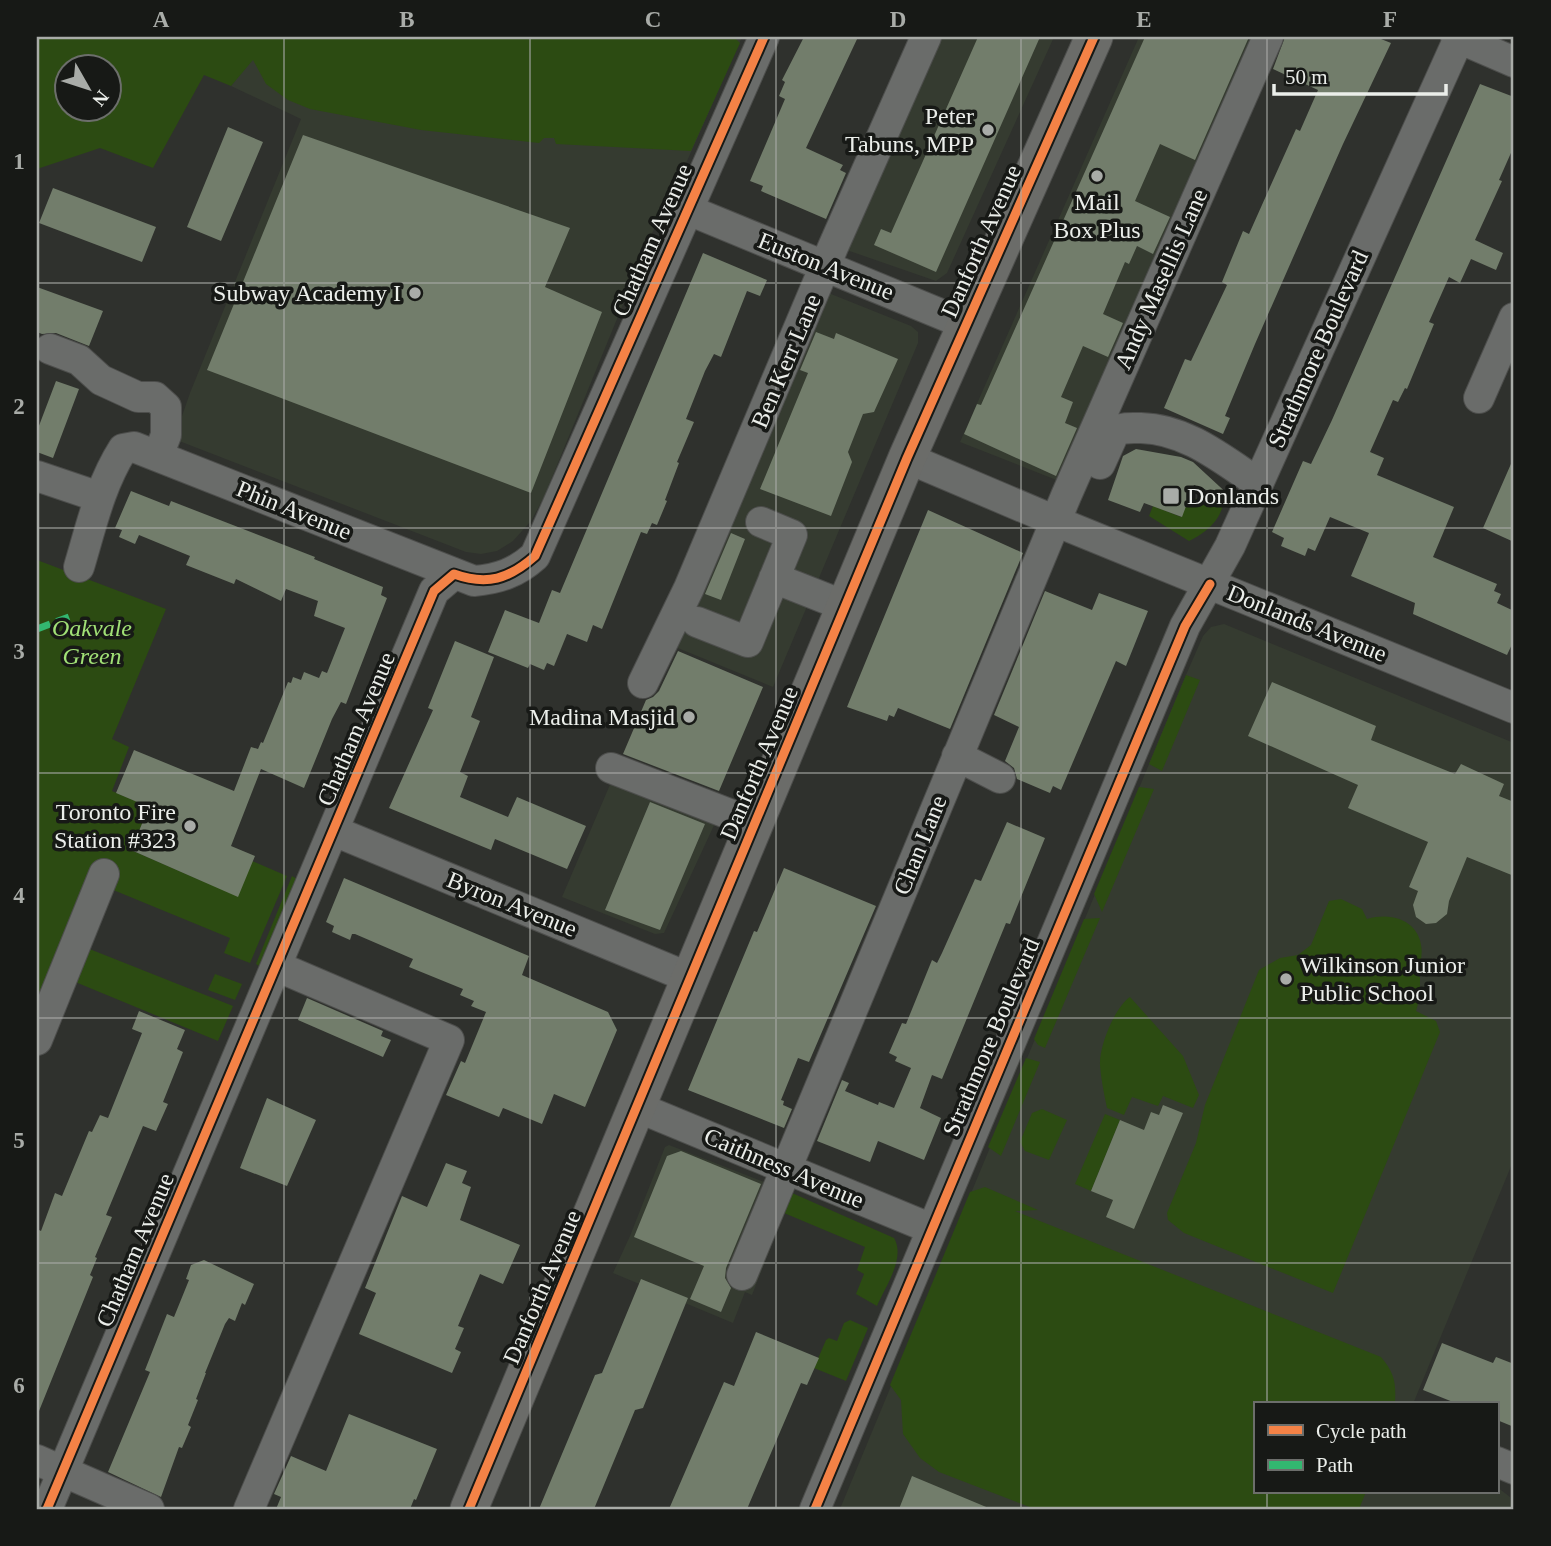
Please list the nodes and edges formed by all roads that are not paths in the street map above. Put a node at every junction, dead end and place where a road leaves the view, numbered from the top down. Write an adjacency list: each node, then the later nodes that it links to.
1 (764, 37): 7 (street, Chatham Avenue)
2 (926, 37): 8 (street, Ben Kerr Lane)
3 (1094, 37): 10 (main road, Danforth Avenue)
4 (1268, 37): 19 (street, Andy Masellis Lane)
5 (1457, 38): 6 (street); 16 (street, Strathmore Boulevard)
6 (1514, 62)
7 (686, 209): 8 (street, Euston Avenue); 21 (street, Chatham Avenue)
8 (826, 267): 10 (street, Euston Avenue); 26 (street, Ben Kerr Lane)
9 (1514, 318): 12 (street)
10 (965, 324): 14 (main road, Danforth Avenue)
11 (50, 349): 13 (street)
12 (1479, 398)
13 (146, 451): 17 (street); 21 (street, Phin Avenue)
14 (906, 458): 19 (street, Donlands Avenue); 24 (main road, Danforth Avenue)
15 (37, 476): 17 (street)
16 (1258, 483): 19 (street); 23 (street, Strathmore Boulevard)
17 (99, 497): 20 (street)
18 (761, 522): 22 (street)
19 (1064, 524): 23 (street, Donlands Avenue); 28 (street, Chan Lane)
20 (79, 567)
21 (454, 574): 32 (street, Chatham Avenue)
22 (774, 578): 24 (street); 25 (street)
23 (1210, 584): 27 (street, Donlands Avenue); 39 (street, Strathmore Boulevard)
24 (845, 606): 31 (main road, Danforth Avenue)
25 (697, 622)
26 (643, 683)
27 (1514, 708)
28 (957, 757): 30 (street); 38 (street, Chan Lane)
29 (611, 768): 31 (street)
30 (1000, 778)
31 (755, 824): 35 (main road, Danforth Avenue)
32 (334, 831): 34 (street, Chatham Avenue); 35 (street, Byron Avenue)
33 (104, 874): 36 (street)
34 (276, 966): 41 (street, Chatham Avenue); 44 (street)
35 (690, 978): 37 (main road, Danforth Avenue)
36 (37, 1040)
37 (637, 1107): 38 (street, Caithness Avenue); 45 (main road, Danforth Avenue)
38 (787, 1169): 39 (street, Caithness Avenue); 40 (street, Chan Lane)
39 (932, 1229): 46 (street, Strathmore Boulevard)
40 (742, 1275)
41 (49, 1466): 42 (street, Chatham Avenue); 43 (street)
42 (47, 1509)
43 (149, 1509)
44 (249, 1509)
45 (469, 1509)
46 (814, 1509)

